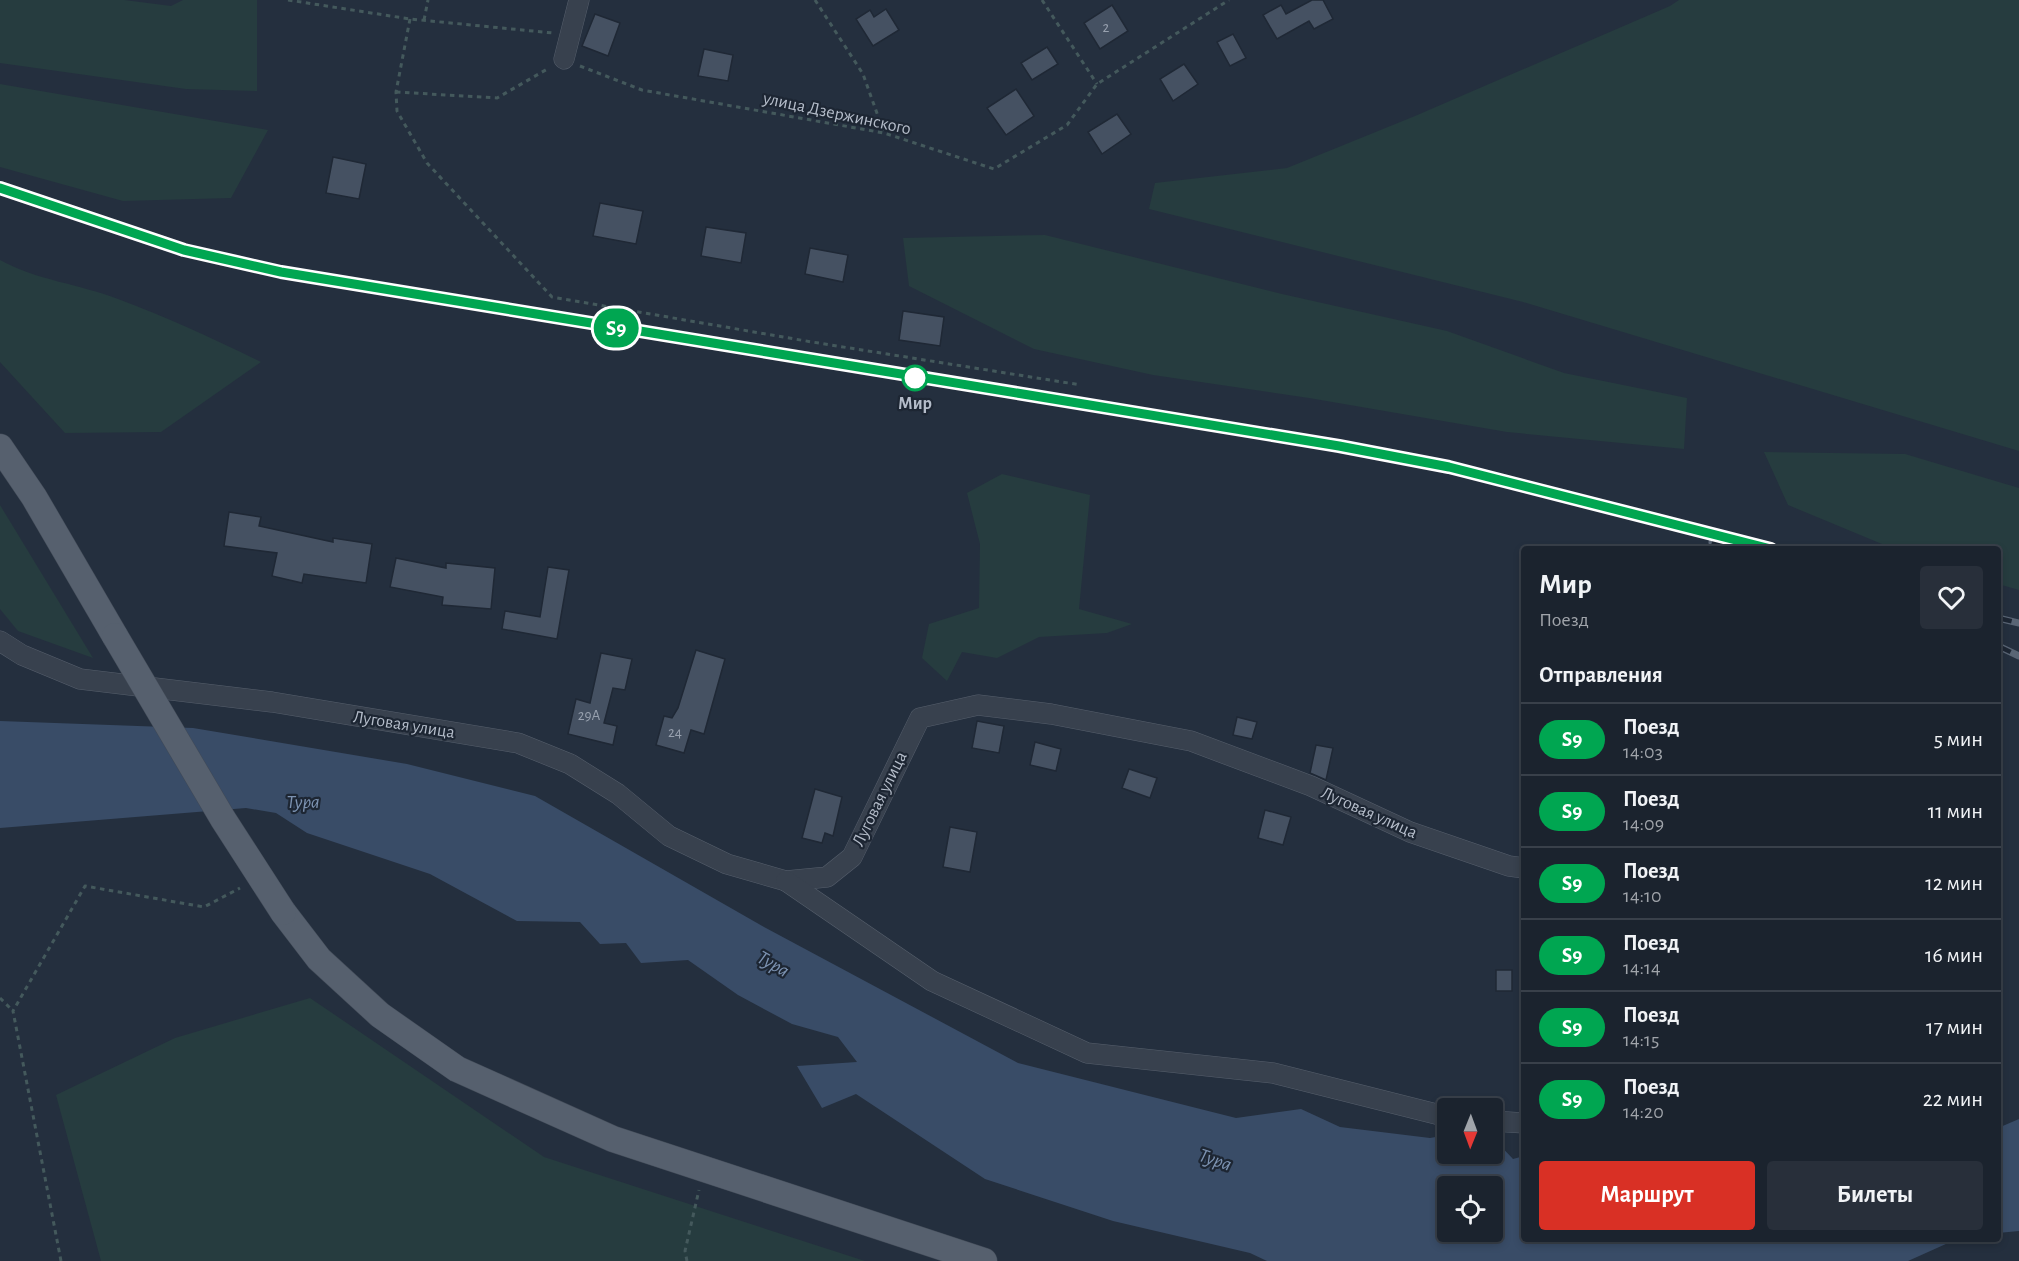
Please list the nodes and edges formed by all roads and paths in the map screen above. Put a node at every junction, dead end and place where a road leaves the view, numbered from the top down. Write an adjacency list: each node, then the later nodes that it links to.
1 (288, 0): 7 (path)
2 (428, 0): 8 (path)
3 (579, 0): 9 (street)
4 (815, 0): 13 (path)
5 (1042, 0): 11 (path)
6 (1229, 0): 11 (path, улица Дзержинского)
7 (410, 19): 8 (path); 12 (path)
8 (424, 20): 9 (path)
9 (570, 34): 10 (street)
10 (564, 59): 12 (path); 13 (path, улица Дзержинского)
11 (1097, 84): 13 (path, улица Дзержинского)
12 (396, 92): 14 (path)
13 (884, 133)
14 (1081, 385)
15 (0, 447): 25 (main road, bridge)
16 (0, 641): 18 (street, Луговая улица)
17 (1521, 868): 18 (street, Луговая улица)
18 (786, 881): 22 (street)
19 (240, 888): 21 (path)
20 (0, 998): 21 (path)
21 (13, 1011): 26 (path)
22 (1437, 1114)
23 (1503, 1122): 24 (street)
24 (1521, 1123)
25 (704, 1169): 27 (path); 28 (main road)
26 (61, 1261)
27 (687, 1261)
28 (984, 1261)

